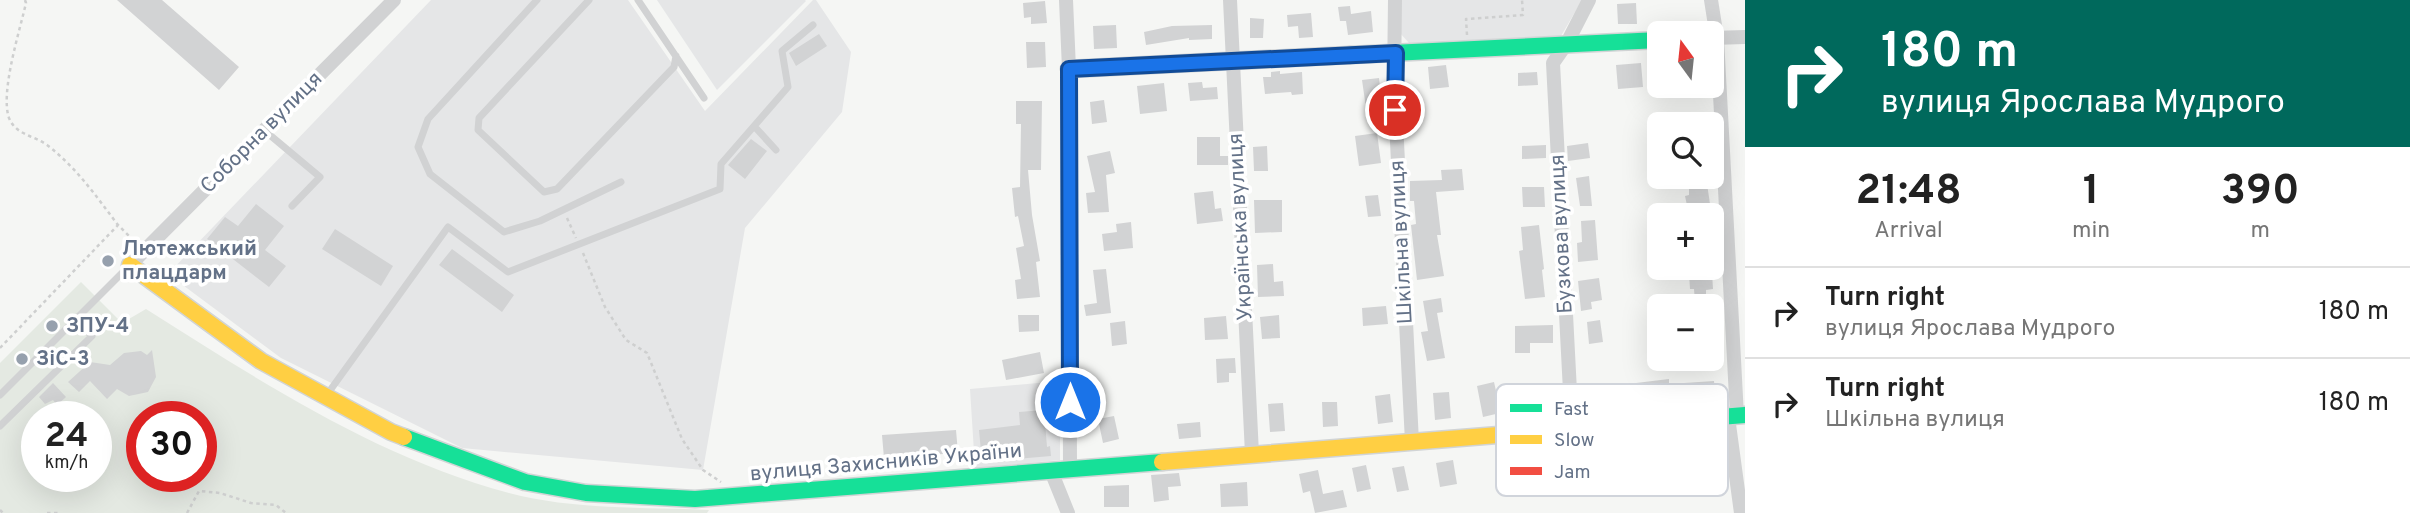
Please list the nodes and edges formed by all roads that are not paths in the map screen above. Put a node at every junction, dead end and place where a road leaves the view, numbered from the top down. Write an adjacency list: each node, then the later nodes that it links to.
1 (394, 0): 23 (street, Соборна вулиця)
2 (537, 0): 25 (lane)
3 (589, 0): 17 (lane)
4 (638, 0): 17 (lane)
5 (1066, 0): 19 (street)
6 (1230, 0): 18 (street, Українська вулиця)
7 (1395, 0): 16 (street, Шкільна вулиця)
8 (1589, 0): 15 (street, Бузкова вулиця)
9 (1711, 0): 10 (street)
10 (1713, 21)
11 (813, 25): 22 (lane)
12 (1745, 37): 13 (street)
13 (1724, 38)
14 (1647, 40): 15 (street)
15 (1567, 43): 16 (street); 29 (street, Бузкова вулиця)
16 (1396, 53): 18 (street); 35 (street, Шкільна вулиця)
17 (676, 56): 20 (lane)
18 (1233, 61): 19 (street); 36 (street, Українська вулиця)
19 (1069, 69): 37 (street)
20 (704, 98)
21 (1718, 98): 32 (street)
22 (754, 126): 24 (lane); 31 (lane)
23 (264, 130): 26 (lane); 27 (street, Соборна вулиця)
24 (776, 150)
25 (621, 182)
26 (292, 206)
27 (130, 265): 28 (lane); 31 (street, вулиця Захисників України)
28 (75, 320): 30 (lane); 33 (lane)
29 (1570, 384)
30 (0, 395)
31 (326, 397): 38 (street, вулиця Захисників України)
32 (1737, 416): 40 (street)
33 (0, 426)
34 (1496, 436): 35 (street)
35 (1412, 442): 36 (street)
36 (1252, 454): 37 (street)
37 (1070, 469): 38 (street)
38 (1051, 471): 39 (street)
39 (1068, 513)
40 (1741, 513)

